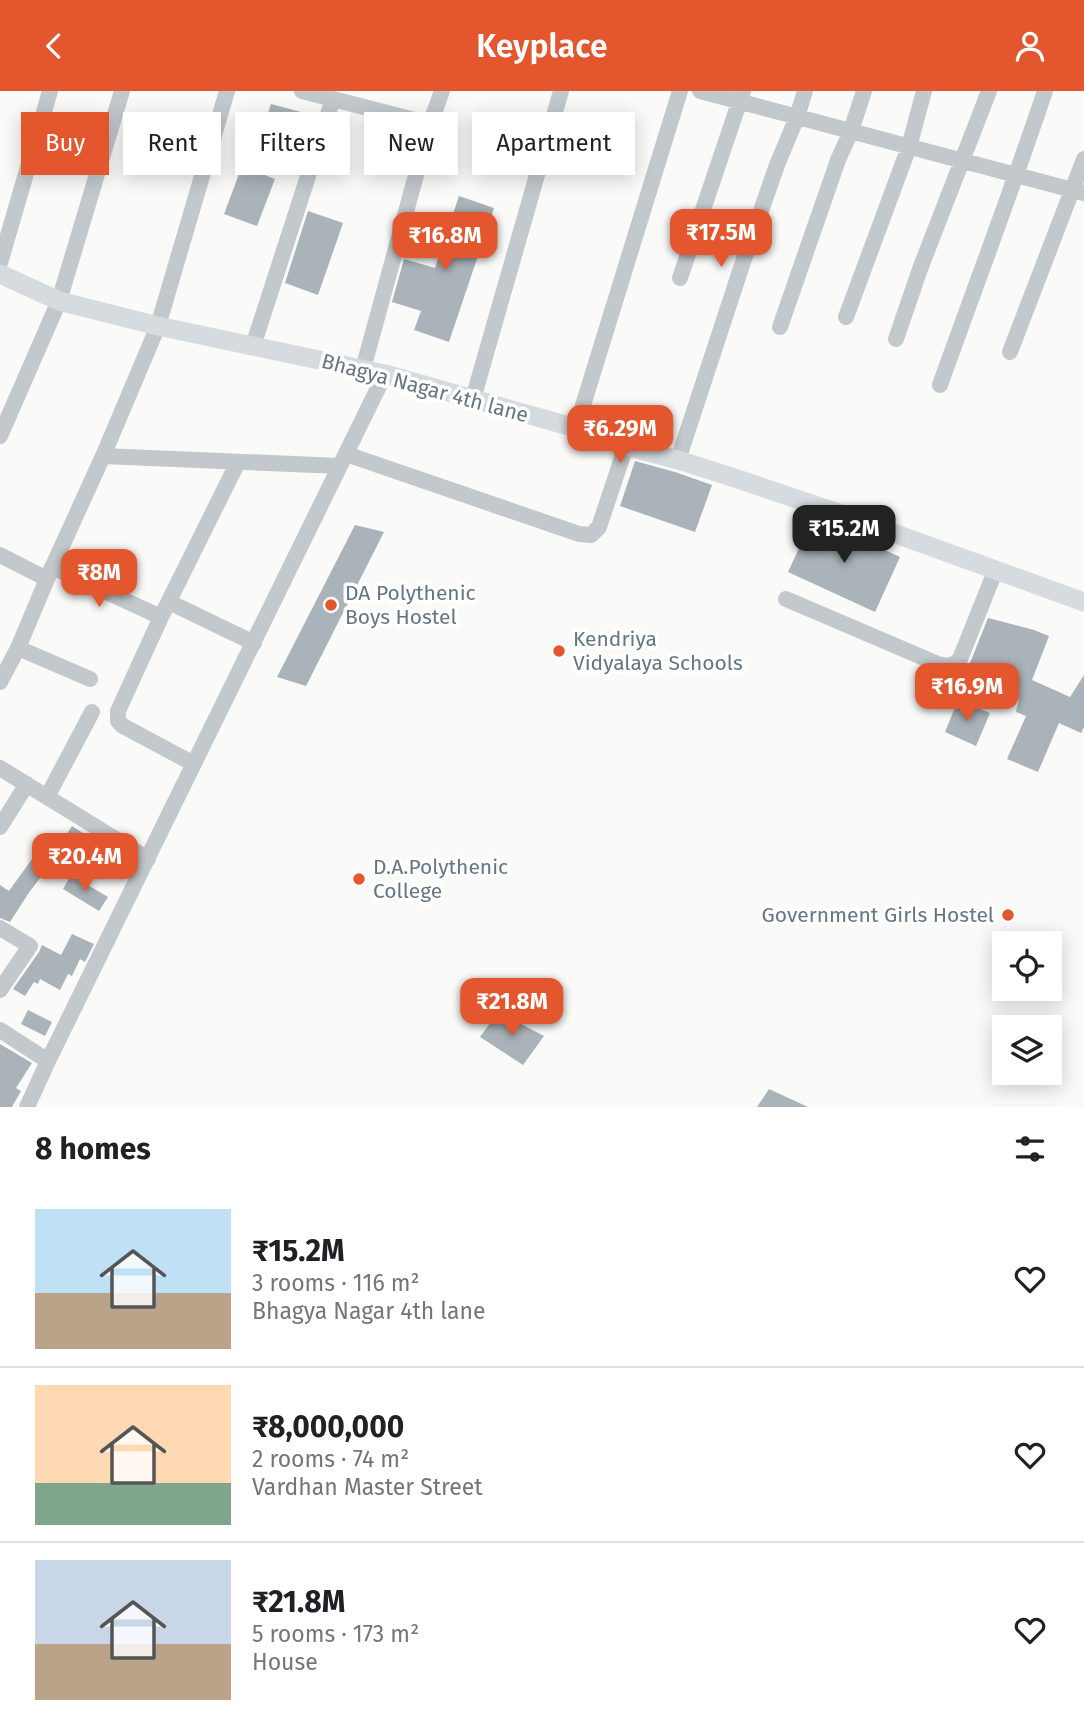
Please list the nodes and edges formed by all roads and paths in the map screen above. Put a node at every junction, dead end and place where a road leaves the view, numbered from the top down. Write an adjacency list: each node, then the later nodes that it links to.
1 (50, 91): 26 (street)
2 (122, 91): 29 (street)
3 (227, 91): 31 (street)
4 (302, 91): 15 (street)
5 (442, 91): 17 (street)
6 (561, 91): 39 (street)
7 (680, 91): 40 (street)
8 (700, 91): 14 (street)
9 (804, 91): 18 (street)
10 (864, 91): 19 (street)
11 (924, 91): 20 (street)
12 (989, 91): 22 (street)
13 (1045, 91): 24 (street)
14 (741, 96): 18 (street); 28 (street)
15 (333, 99): 16 (street); 34 (street)
16 (383, 112)
17 (434, 112)
18 (797, 117): 19 (street); 45 (street)
19 (852, 131): 20 (street); 32 (street)
20 (909, 147): 22 (street); 30 (street)
21 (1084, 159): 25 (street)
22 (963, 161): 24 (street); 33 (street)
23 (416, 175): 36 (street)
24 (1017, 175): 25 (street); 38 (street)
25 (1078, 191): 35 (street)
26 (0, 263)
27 (0, 274): 29 (main road, Bhagya Nagar 4th lane)
28 (680, 278)
29 (59, 301): 31 (main road, Bhagya Nagar 4th lane); 41 (street)
30 (846, 317)
31 (158, 326): 34 (main road, Bhagya Nagar 4th lane); 43 (street)
32 (780, 327)
33 (896, 339)
34 (253, 346): 36 (main road, Bhagya Nagar 4th lane)
35 (1010, 352)
36 (363, 369): 37 (main road, Bhagya Nagar 4th lane)
37 (384, 374): 39 (main road, Bhagya Nagar 4th lane); 44 (street)
38 (940, 385)
39 (473, 399): 40 (main road, Bhagya Nagar 4th lane)
40 (576, 428): 42 (main road, Bhagya Nagar 4th lane)
41 (0, 436)
42 (626, 446): 44 (street); 45 (main road, Bhagya Nagar 4th lane)
43 (103, 456): 46 (street); 49 (street)
44 (343, 460): 46 (street); 53 (street)
45 (678, 460): 48 (main road, Bhagya Nagar 4th lane)
46 (238, 462): 52 (street)
47 (0, 555): 49 (street)
48 (996, 569): 50 (main road, Bhagya Nagar 4th lane); 51 (street)
49 (50, 573): 52 (street); 54 (street)
50 (1083, 598)
51 (786, 599)
52 (165, 609): 53 (street); 58 (street)
53 (254, 643): 58 (street)
54 (18, 648): 55 (street); 56 (street)
55 (90, 679)
56 (0, 682)
57 (92, 712): 61 (street)
58 (194, 764): 63 (street)
59 (0, 768): 60 (street)
60 (27, 784): 61 (street); 62 (street)
61 (47, 797): 63 (street)
62 (0, 827)
63 (148, 859): 67 (street)
64 (0, 928): 65 (street)
65 (0, 990)
66 (0, 1030): 67 (street)
67 (48, 1061): 68 (street)
68 (27, 1107)

